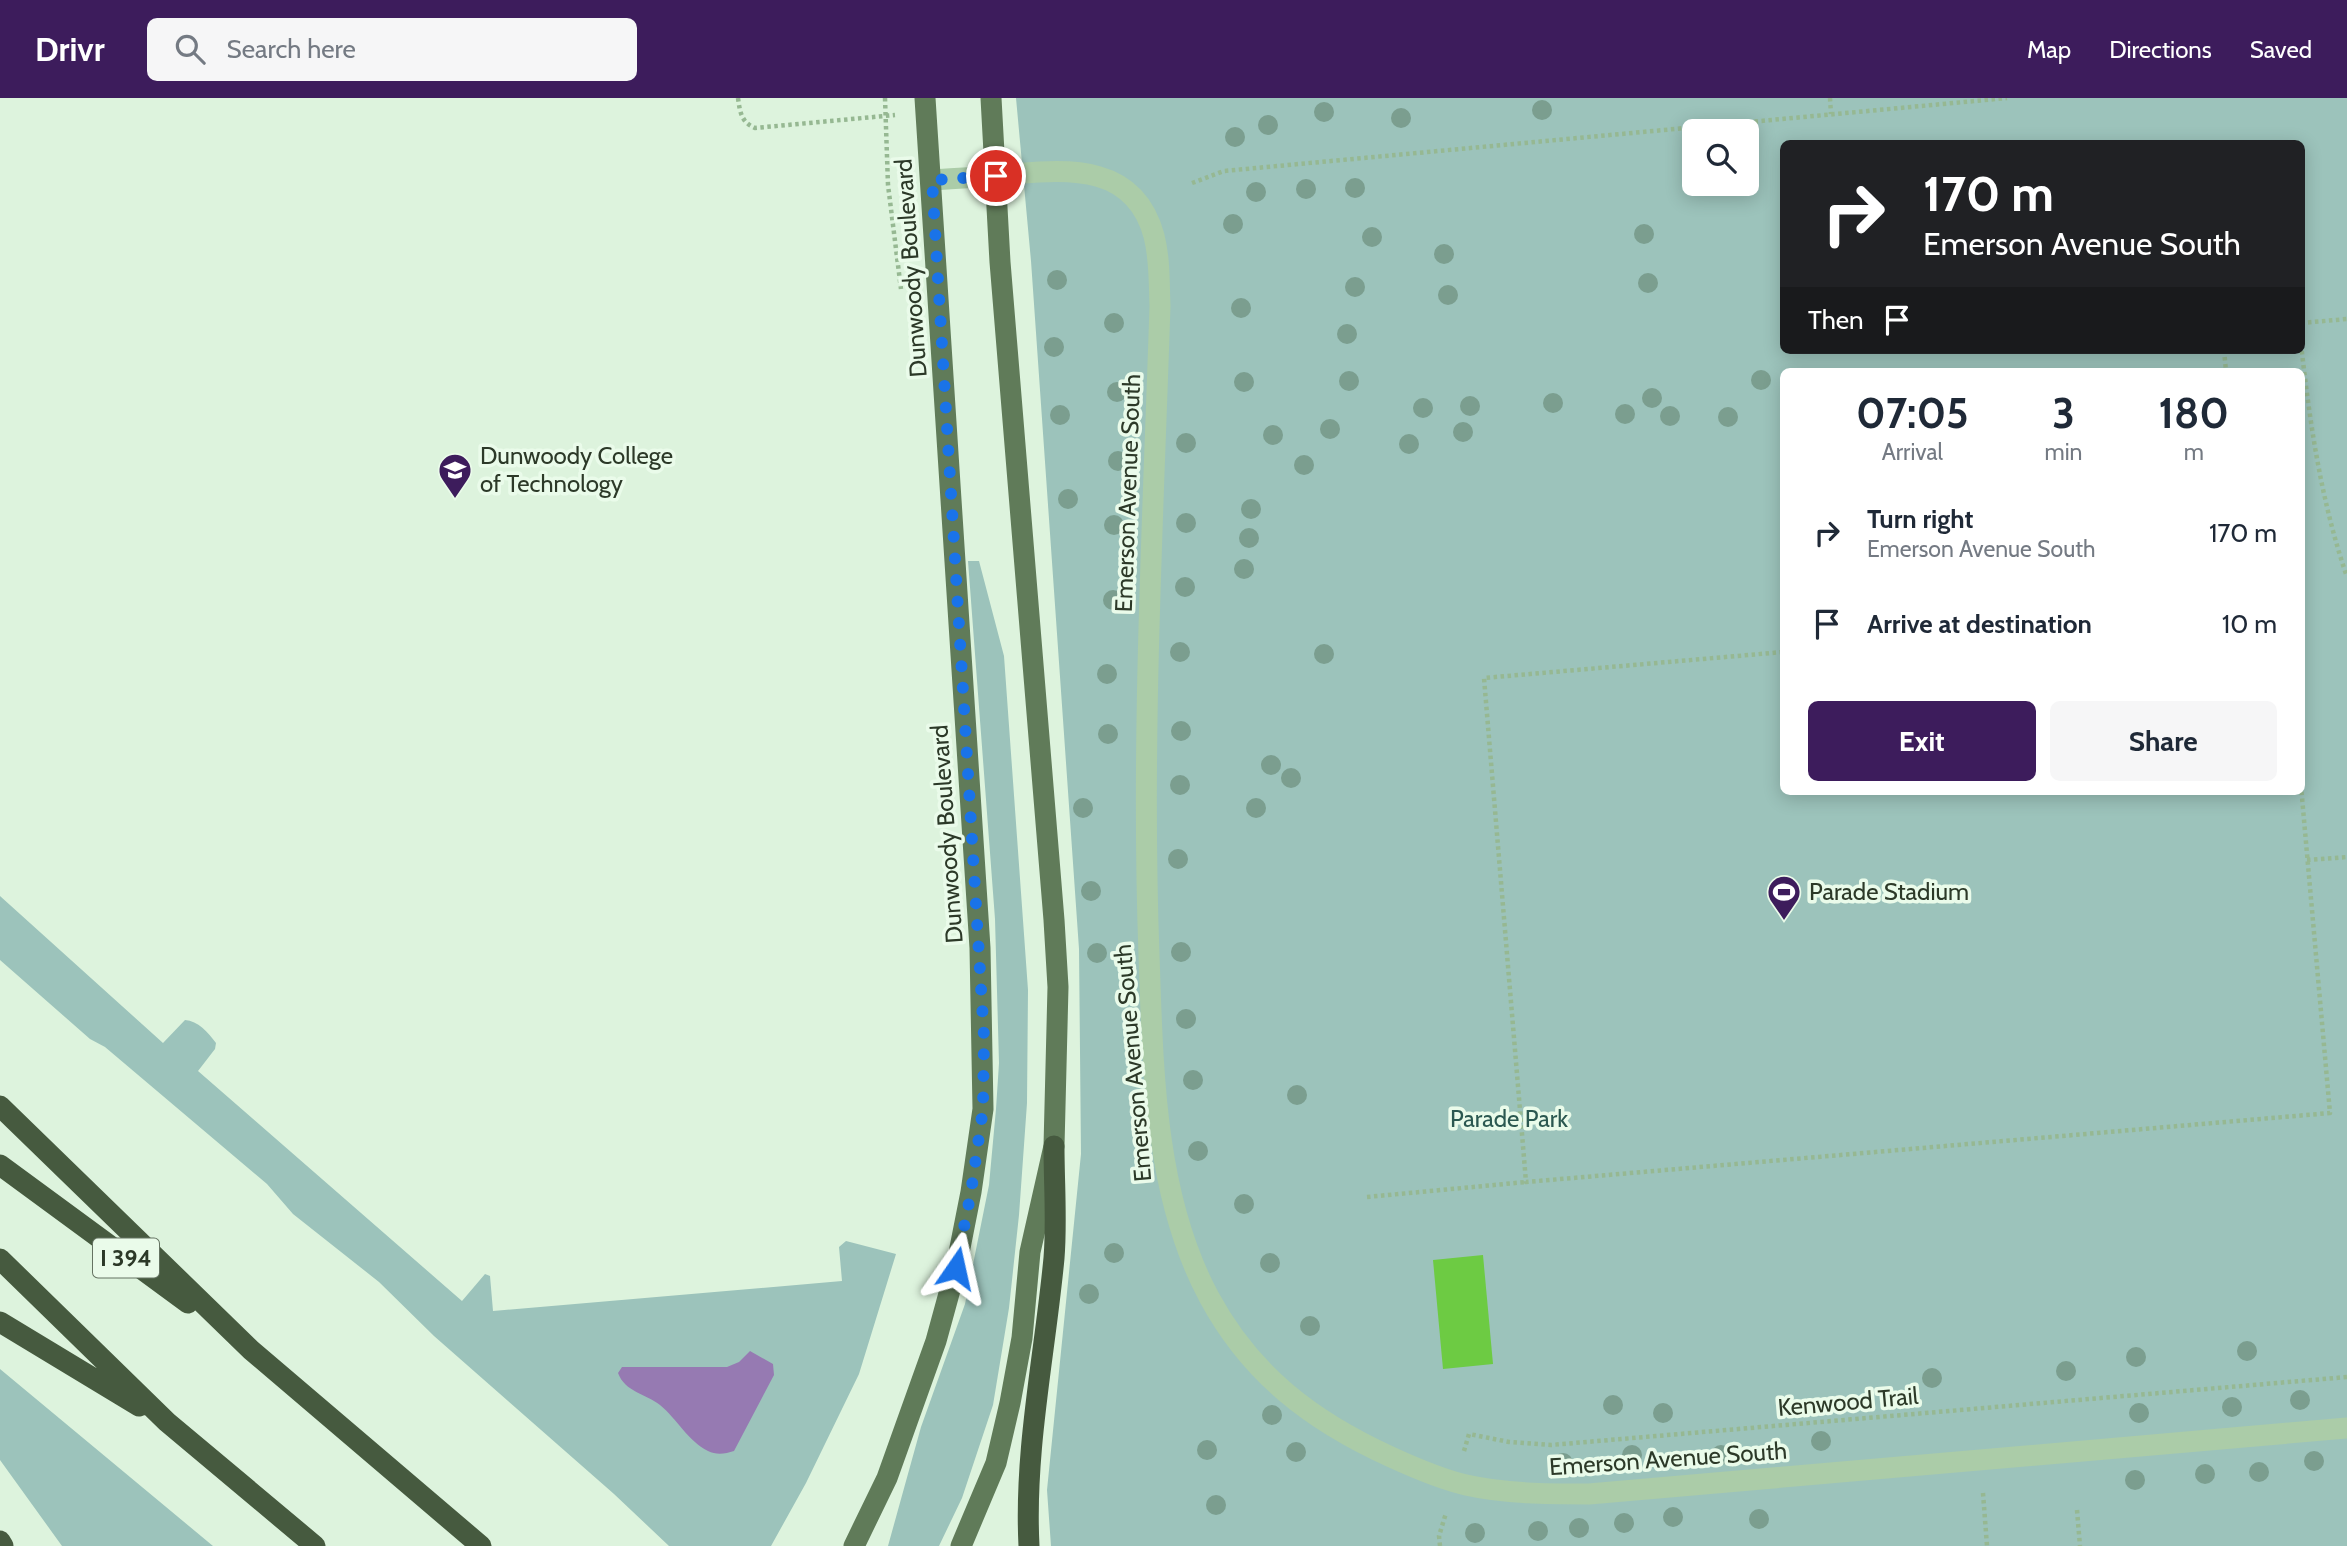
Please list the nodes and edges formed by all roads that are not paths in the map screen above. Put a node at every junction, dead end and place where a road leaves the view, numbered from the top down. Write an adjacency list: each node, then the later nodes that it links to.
1 (925, 98): 4 (main road, Dunwoody Boulevard)
2 (991, 98): 3 (main road)
3 (996, 176): 4 (street, Emerson Avenue South); 6 (main road); 12 (street, Emerson Avenue South)
4 (932, 180): 17 (main road, Dunwoody Boulevard)
5 (0, 1106): 10 (highway)
6 (1054, 1146): 18 (main road); 19 (highway)
7 (0, 1165): 10 (highway, I 394)
8 (0, 1259): 11 (highway)
9 (0, 1322): 11 (highway)
10 (251, 1350): 16 (highway, I 394)
11 (167, 1422): 15 (highway)
12 (2347, 1428)
13 (0, 1541): 14 (highway)
14 (3, 1546)
15 (315, 1546)
16 (481, 1546)
17 (854, 1546)
18 (961, 1546)
19 (1029, 1546)

